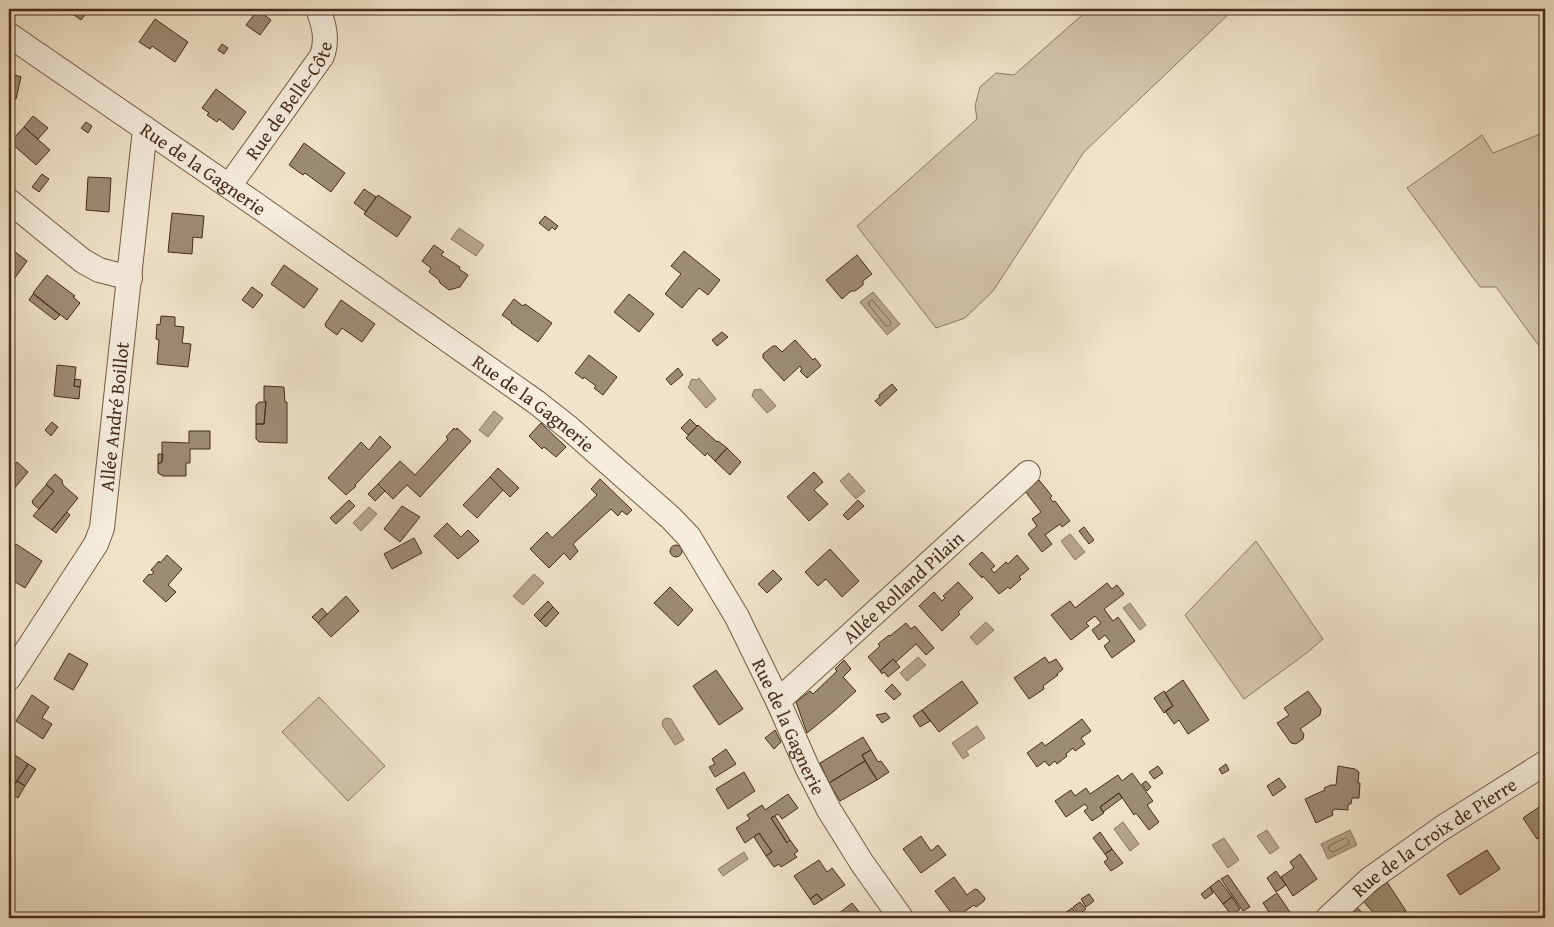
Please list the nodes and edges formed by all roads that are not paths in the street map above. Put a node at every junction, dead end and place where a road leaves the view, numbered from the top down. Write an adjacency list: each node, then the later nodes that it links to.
1 (318, 9): 4 (street, Rue de Belle-Côte)
2 (9, 35): 3 (street, Rue de la Gagnerie)
3 (145, 129): 4 (street, Rue de la Gagnerie); 6 (street, Allée André Boillot)
4 (229, 186): 9 (street, Rue de la Gagnerie)
5 (9, 201): 6 (street)
6 (130, 278): 8 (street, Allée André Boillot)
7 (1028, 473): 9 (street, Allée Rolland Pilain)
8 (9, 678)
9 (778, 701): 11 (street, Rue de la Gagnerie)
10 (1545, 763): 12 (street, Rue de la Croix de Pierre)
11 (901, 918)
12 (1328, 918)

